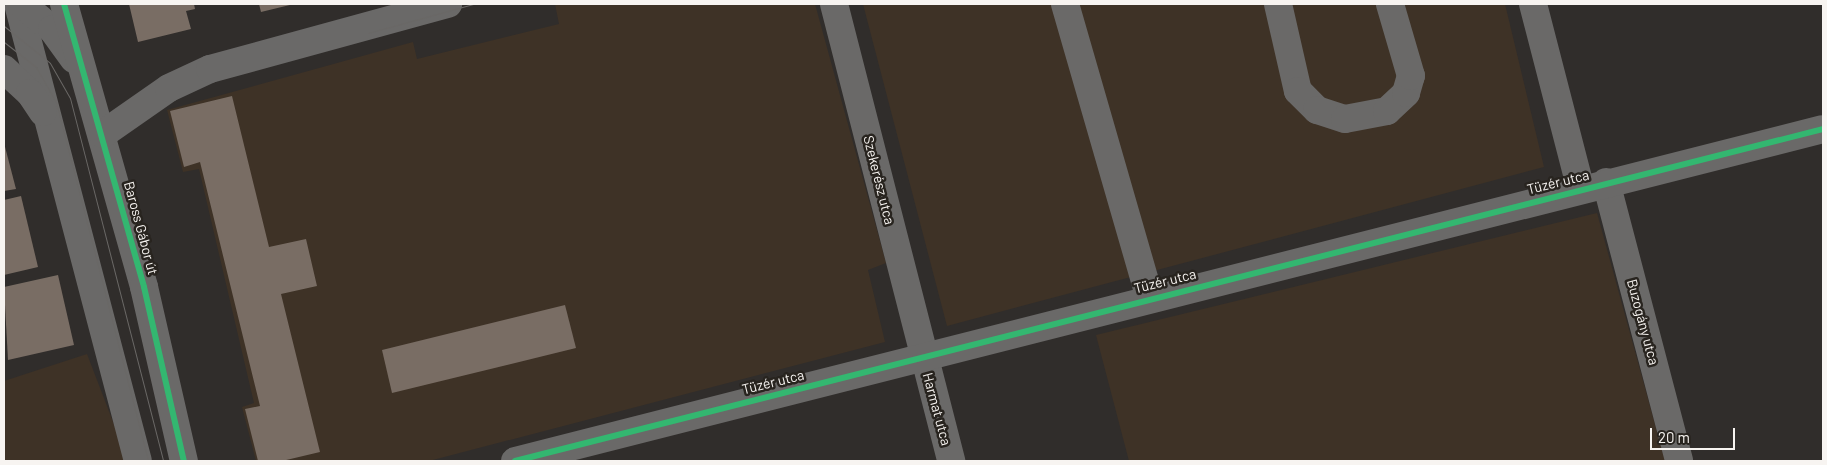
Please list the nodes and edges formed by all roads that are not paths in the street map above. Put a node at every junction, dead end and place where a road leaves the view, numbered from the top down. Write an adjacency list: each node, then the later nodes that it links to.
1 (20, 4): 10 (street); 12 (street)
2 (64, 4): 10 (street, Baross Gábor út)
3 (448, 4): 13 (street)
4 (834, 4): 16 (street, Szekerész utca)
5 (1064, 4): 15 (street)
6 (1278, 4): 7 (street)
7 (1390, 4)
8 (1533, 4): 14 (street, Buzogány utca)
9 (4, 69): 12 (street)
10 (88, 81): 13 (street, Baross Gábor út)
11 (1823, 129): 14 (street, Tüzér utca)
12 (53, 130): 18 (street)
13 (103, 134): 19 (street, Baross Gábor út)
14 (1594, 186): 15 (street, Tüzér utca); 22 (street, Buzogány utca)
15 (1150, 298): 16 (street, Tüzér utca)
16 (924, 356): 17 (street, Tüzér utca); 21 (street, Harmat utca)
17 (553, 456): 20 (street, Tüzér utca)
18 (138, 461)
19 (184, 461)
20 (515, 461)
21 (951, 461)
22 (1679, 461)

